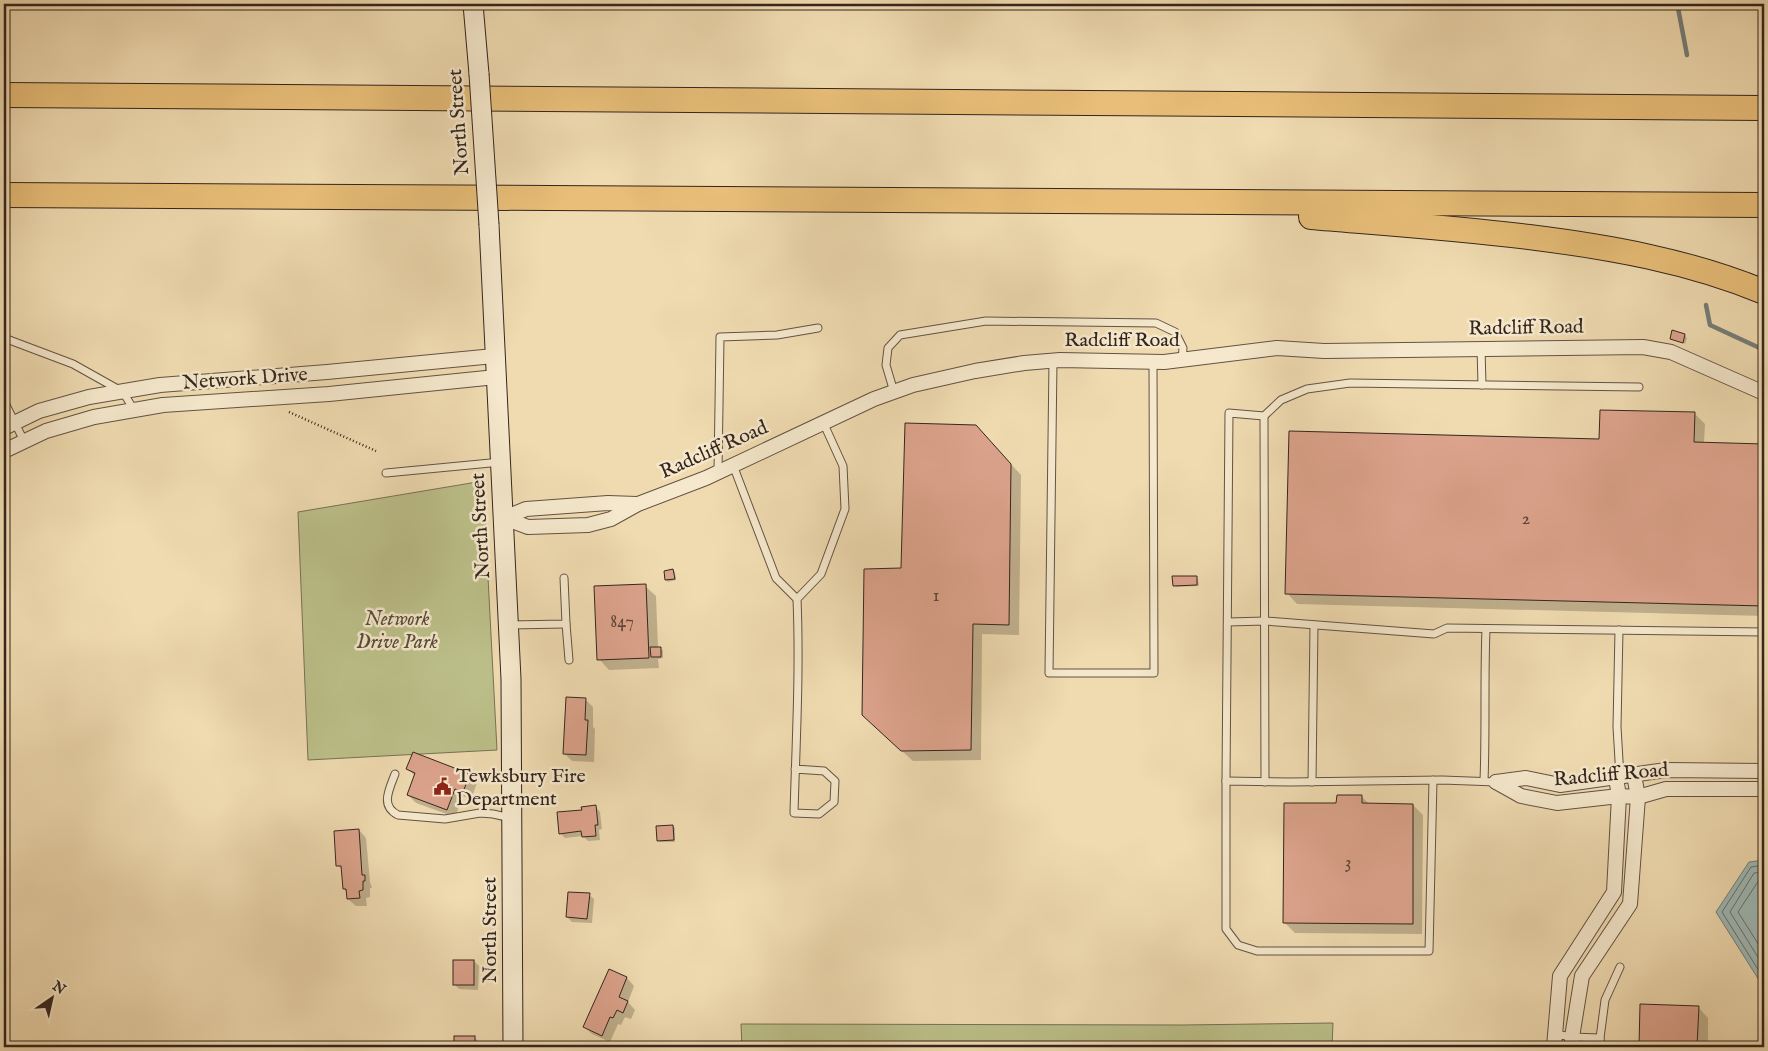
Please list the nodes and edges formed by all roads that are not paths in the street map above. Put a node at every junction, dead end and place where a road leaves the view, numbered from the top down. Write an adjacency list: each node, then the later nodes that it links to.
1 (473, 4): 11 (main road, North Street, bridge)
2 (4, 95): 3 (highway)
3 (1764, 108)
4 (4, 195): 5 (highway)
5 (1102, 202): 6 (highway); 7 (highway)
6 (1764, 206)
7 (1764, 292)
8 (818, 328): 30 (lane)
9 (4, 338): 18 (lane)
10 (1481, 348): 13 (street, Radcliff Road); 16 (lane); 20 (street, Radcliff Road)
11 (494, 356): 15 (main road, North Street); 18 (street, Network Drive)
12 (1053, 361): 14 (street, Radcliff Road); 14 (lane); 19 (street, Radcliff Road)
13 (1182, 361): 14 (street, Radcliff Road); 19 (lane)
14 (1154, 362)
15 (496, 377): 22 (street, Network Drive); 28 (main road, North Street)
16 (1482, 385): 17 (lane); 23 (lane)
17 (1639, 387)
18 (123, 392): 22 (lane); 25 (street, Network Drive)
19 (894, 392): 24 (street, Radcliff Road)
20 (1764, 393)
21 (4, 401): 25 (lane)
22 (134, 410): 26 (street, Network Drive)
23 (1264, 416): 36 (lane); 37 (lane)
24 (823, 422): 29 (street, Radcliff Road); 35 (lane)
25 (10, 425): 26 (lane)
26 (24, 441): 27 (street, Network Drive)
27 (4, 451)
28 (501, 462): 31 (lane); 33 (main road, North Street)
29 (733, 465): 30 (street, Radcliff Road); 35 (lane)
30 (718, 472): 32 (street, Radcliff Road)
31 (386, 473)
32 (638, 504): 33 (street); 33 (street, Radcliff Road)
33 (504, 518): 39 (main road, North Street)
34 (564, 578): 38 (lane)
35 (797, 599): 45 (lane)
36 (1265, 621): 37 (lane); 40 (lane); 51 (lane)
37 (1228, 622): 50 (lane)
38 (566, 624): 39 (lane); 44 (lane)
39 (508, 625): 57 (main road, North Street)
40 (1314, 625): 41 (lane); 52 (lane)
41 (1486, 629): 42 (lane); 53 (lane)
42 (1619, 630): 43 (lane); 48 (lane)
43 (1764, 632)
44 (569, 660)
45 (795, 769): 45 (lane)
46 (1764, 771): 48 (street, Radcliff Road)
47 (395, 774): 57 (lane)
48 (1623, 776): 53 (street, Radcliff Road); 55 (street); 56 (street)
49 (1433, 780): 50 (lane); 52 (lane); 53 (lane)
50 (1226, 781): 51 (lane)
51 (1265, 782): 52 (lane)
52 (1312, 782)
53 (1490, 782): 55 (street, Radcliff Road)
54 (1764, 789): 56 (street, Radcliff Road)
55 (1618, 796): 56 (street, Radcliff Road); 60 (street)
56 (1638, 797): 61 (street)
57 (512, 819): 62 (main road, North Street)
58 (1620, 967): 59 (lane)
59 (1600, 1038): 61 (lane); 63 (lane)
60 (1555, 1041): 61 (lane)
61 (1572, 1042)
62 (514, 1047)
63 (1601, 1047)

